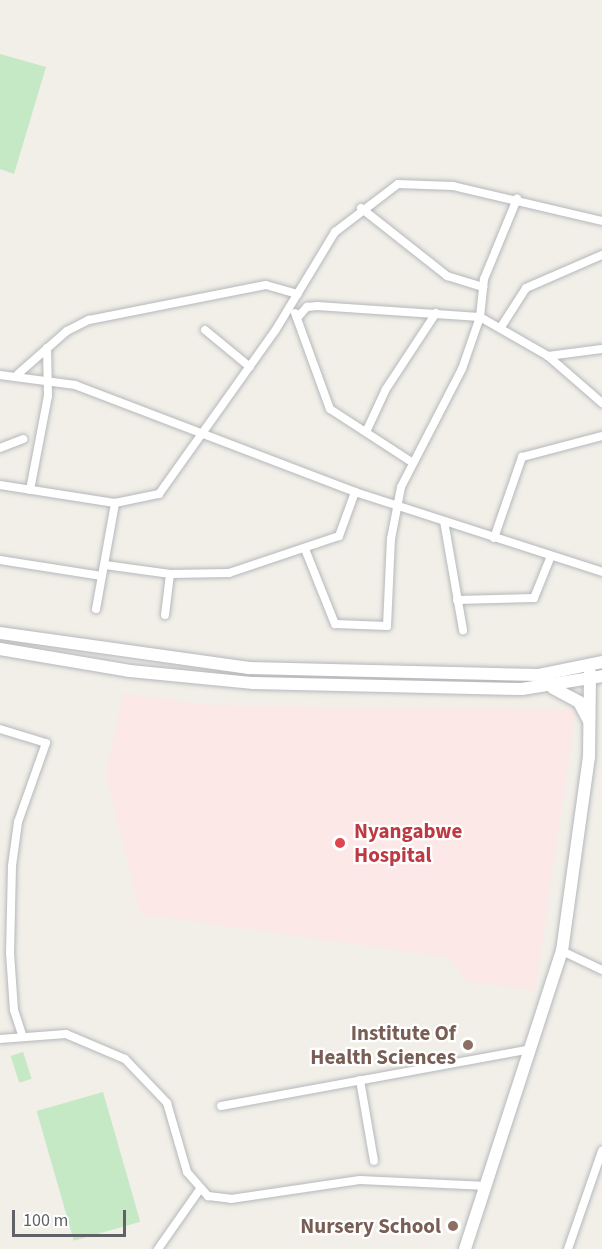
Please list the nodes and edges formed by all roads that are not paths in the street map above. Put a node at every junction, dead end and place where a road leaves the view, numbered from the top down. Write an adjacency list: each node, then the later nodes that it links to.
1 (517, 199): 2 (street); 3 (street); 5 (street)
2 (360, 208): 5 (street); 6 (street)
3 (602, 221)
4 (602, 255): 11 (street)
5 (483, 287): 9 (street)
6 (298, 294): 7 (street); 13 (street)
7 (292, 305): 10 (street); 16 (street)
8 (436, 313): 9 (street); 10 (street); 21 (street)
9 (480, 317): 11 (street); 26 (street)
10 (297, 318): 21 (street)
11 (501, 327): 15 (street)
12 (205, 330): 16 (street)
13 (47, 348): 17 (street); 19 (street)
14 (602, 348): 15 (street)
15 (548, 356): 20 (street)
16 (250, 367): 22 (street)
17 (18, 374): 18 (street); 19 (street)
18 (0, 375)
19 (49, 379): 22 (street); 28 (street)
20 (602, 403)
21 (366, 432): 26 (street)
22 (203, 435): 29 (street); 30 (street)
23 (602, 436): 33 (street)
24 (22, 439): 25 (street)
25 (0, 448)
26 (410, 461): 31 (street)
27 (0, 485): 28 (street)
28 (30, 489): 30 (street)
29 (355, 492): 31 (street); 34 (street)
30 (115, 503): 37 (street)
31 (398, 506): 32 (street); 34 (street)
32 (444, 521): 33 (street); 41 (street)
33 (494, 538): 35 (street)
34 (305, 549): 39 (street)
35 (551, 556): 38 (street); 41 (street)
36 (0, 560): 40 (street)
37 (105, 565): 39 (street); 40 (street)
38 (602, 572)
39 (170, 574): 43 (street)
40 (102, 576): 42 (street)
41 (457, 600): 44 (street)
42 (96, 609)
43 (165, 615)
44 (462, 630)
45 (0, 633): 48 (street)
46 (0, 649): 50 (street)
47 (602, 662): 48 (street)
48 (589, 666): 49 (street)
49 (596, 677): 50 (street); 52 (street)
50 (553, 688): 53 (street)
51 (602, 695): 52 (street)
52 (591, 710): 53 (street)
53 (591, 725): 55 (street)
54 (0, 729): 57 (street)
55 (562, 951): 56 (street); 59 (street)
56 (602, 970)
57 (22, 1034): 58 (street); 65 (street)
58 (0, 1039)
59 (531, 1049): 60 (street); 64 (street)
60 (360, 1080): 61 (street); 63 (street)
61 (221, 1106)
62 (602, 1151): 68 (street)
63 (374, 1161)
64 (487, 1186): 65 (street); 67 (street)
65 (200, 1189): 66 (street)
66 (158, 1249)
67 (465, 1249)
68 (568, 1249)

